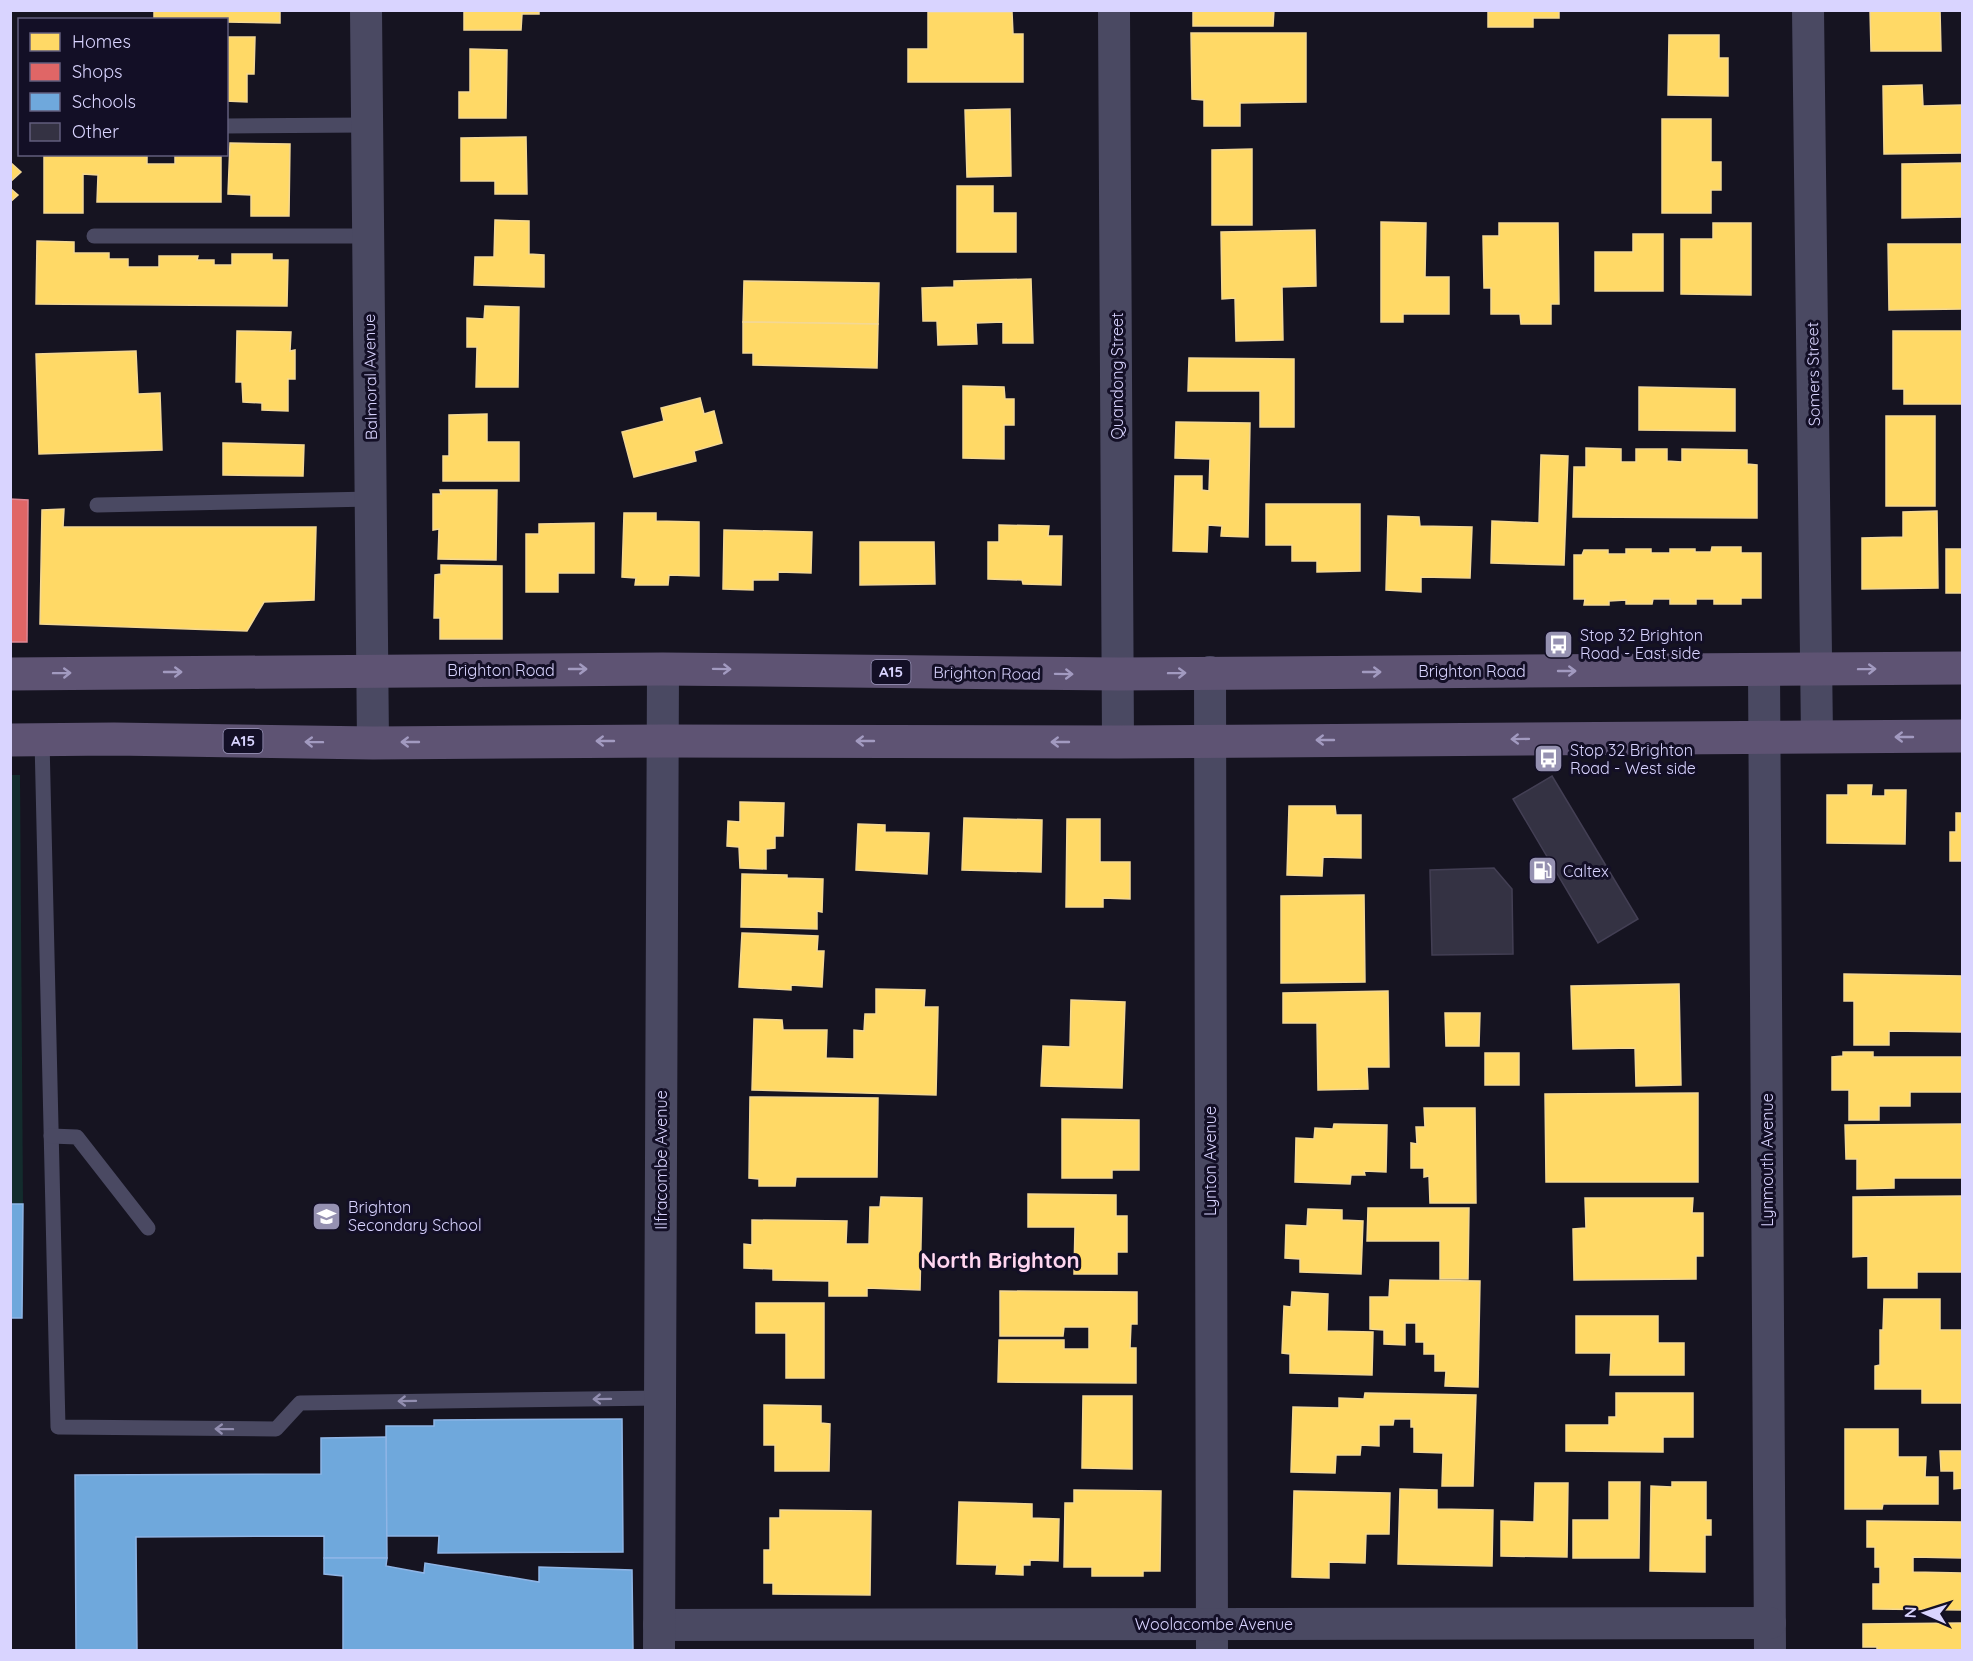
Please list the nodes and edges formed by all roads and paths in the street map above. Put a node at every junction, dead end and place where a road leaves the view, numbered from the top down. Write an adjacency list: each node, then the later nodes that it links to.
1 (366, 10): 4 (street, Balmoral Avenue)
2 (1114, 10): 17 (street, Quandong Street)
3 (1808, 10): 13 (street, Somers Street)
4 (367, 125): 5 (lane); 7 (street, Balmoral Avenue)
5 (228, 126)
6 (94, 236): 7 (lane)
7 (368, 236): 8 (street, Balmoral Avenue)
8 (371, 499): 9 (lane); 14 (street, Balmoral Avenue)
9 (97, 505)
10 (1962, 668): 13 (main road, Brighton Road / A15, one-way to 10)
11 (663, 669): 14 (main road, Brighton Road / A15, one-way to 11); 17 (main road, Brighton Road / A15, one-way to 17); 22 (street, Ilfracombe Avenue)
12 (1764, 670): 13 (main road, Brighton Road / A15); 15 (main road, Brighton Road / A15, one-way to 12); 18 (street, Lynmouth Avenue)
13 (1816, 670): 20 (street, Somers Street)
14 (373, 671): 16 (main road, Brighton Road / A15, one-way to 14); 25 (street, Balmoral Avenue)
15 (1210, 672): 17 (main road, Brighton Road / A15, one-way to 15); 23 (street, Lynton Avenue)
16 (10, 674)
17 (1118, 674): 24 (street, Quandong Street)
18 (1765, 736): 20 (main road, A15); 23 (main road, A15, one-way to 23); 30 (street, Lynmouth Avenue)
19 (1962, 736): 20 (main road, A15, one-way to 20)
20 (1817, 737)
21 (26, 740): 25 (main road, A15, one-way to 21); 26 (lane)
22 (664, 741): 24 (main road, A15, one-way to 22); 25 (main road, A15, one-way to 25); 28 (street, Ilfracombe Avenue)
23 (1209, 741): 24 (main road, A15); 29 (street, Lynton Avenue)
24 (1119, 742)
25 (373, 743)
26 (51, 1136): 27 (lane); 28 (lane, one-way to 26)
27 (148, 1228)
28 (660, 1398): 31 (street, Ilfracombe Avenue)
29 (1212, 1637): 30 (street, Woolacombe Avenue); 31 (street, Woolacombe Avenue)
30 (1770, 1637)
31 (659, 1638)

